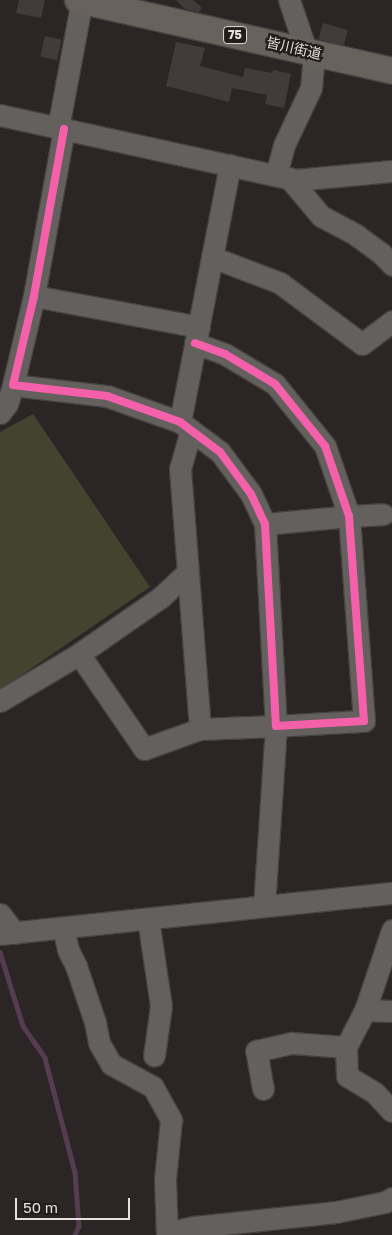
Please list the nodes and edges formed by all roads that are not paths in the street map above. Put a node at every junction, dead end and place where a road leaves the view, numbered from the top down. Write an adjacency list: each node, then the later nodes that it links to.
1 (81, 0): 3 (main road, 皆川街道 / 75); 6 (street)
2 (289, 0): 3 (street)
3 (310, 51): 4 (main road, 皆川街道 / 75); 9 (street)
4 (392, 71)
5 (0, 115): 6 (street)
6 (61, 128): 7 (street); 12 (street)
7 (230, 165): 9 (street); 10 (street)
8 (392, 171): 9 (street)
9 (283, 177): 11 (street)
10 (212, 257): 13 (street); 14 (street)
11 (392, 264)
12 (34, 296): 14 (street); 15 (street)
13 (392, 321)
14 (197, 335): 17 (street); 19 (street)
15 (13, 385): 16 (street); 17 (street)
16 (0, 413)
17 (185, 426): 20 (street); 21 (street)
18 (383, 514): 19 (street)
19 (349, 516): 20 (street); 24 (street)
20 (265, 524): 24 (street)
21 (187, 573): 22 (street); 25 (street)
22 (79, 654): 23 (street); 25 (street)
23 (0, 701)
24 (276, 726): 25 (street); 27 (street)
25 (200, 729)
26 (392, 893): 27 (street)
27 (264, 906): 29 (street)
28 (0, 914): 32 (street)
29 (148, 919): 30 (street); 36 (street)
30 (63, 928): 32 (street); 40 (street)
31 (392, 930): 33 (street)
32 (8, 933)
33 (365, 1010): 34 (street); 35 (street)
34 (392, 1011)
35 (346, 1047): 37 (street); 38 (street)
36 (154, 1056)
37 (263, 1089)
38 (392, 1110)
39 (392, 1198): 40 (street)
40 (167, 1234)

